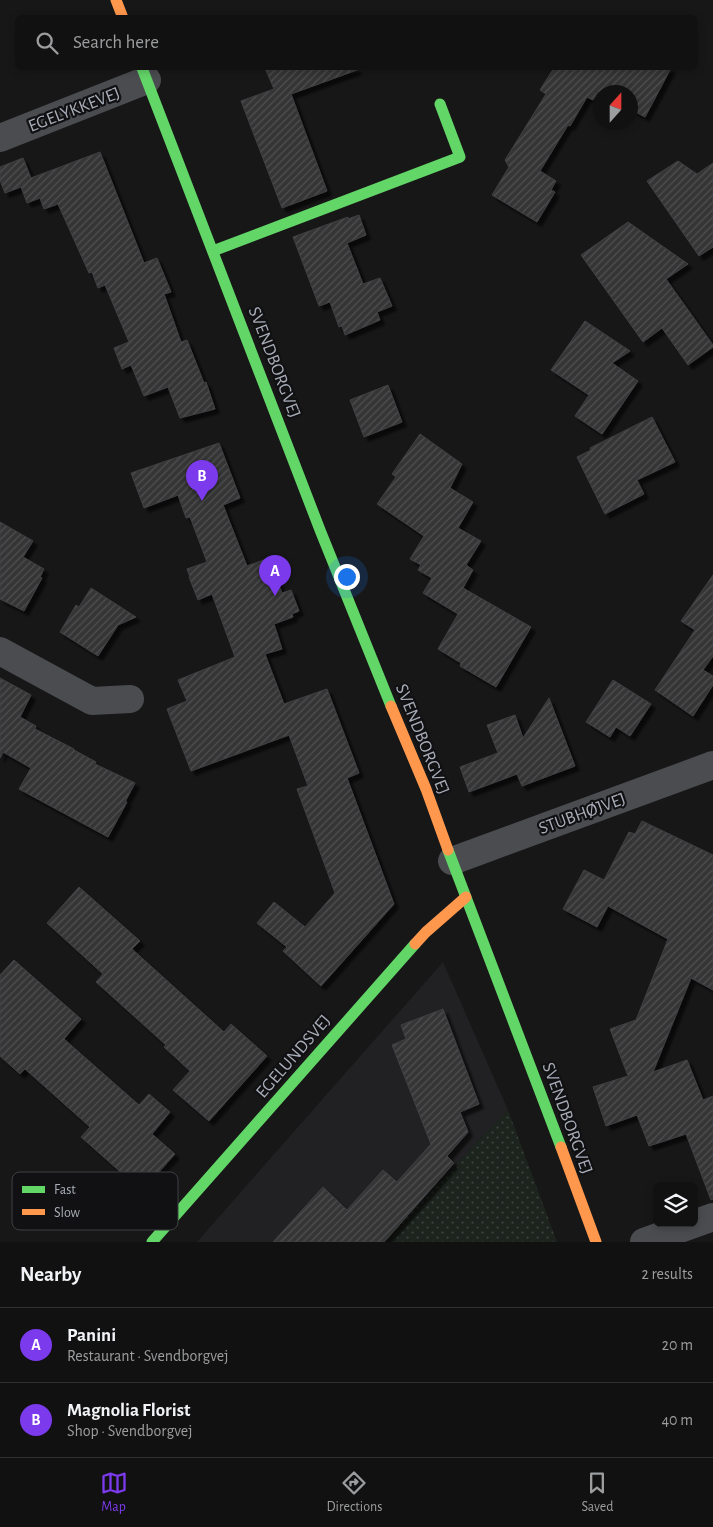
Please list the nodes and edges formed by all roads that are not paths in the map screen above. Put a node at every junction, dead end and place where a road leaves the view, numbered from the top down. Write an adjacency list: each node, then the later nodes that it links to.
1 (116, 0): 2 (main road)
2 (122, 15)
3 (145, 74): 5 (street, EGELYKKEVEJ); 6 (main road, SVENDBORGVEJ)
4 (440, 104): 6 (main road)
5 (0, 138)
6 (213, 251): 10 (main road, SVENDBORGVEJ)
7 (0, 650): 8 (street)
8 (130, 699)
9 (713, 765): 10 (street, STUBHØJVEJ)
10 (452, 861): 11 (main road, SVENDBORGVEJ)
11 (466, 897): 12 (main road, EGELUNDSVEJ); 16 (main road, SVENDBORGVEJ)
12 (178, 1213)
13 (713, 1217): 17 (street)
14 (163, 1230): 15 (main road, EGELUNDSVEJ)
15 (152, 1242)
16 (596, 1242)
17 (644, 1242)

